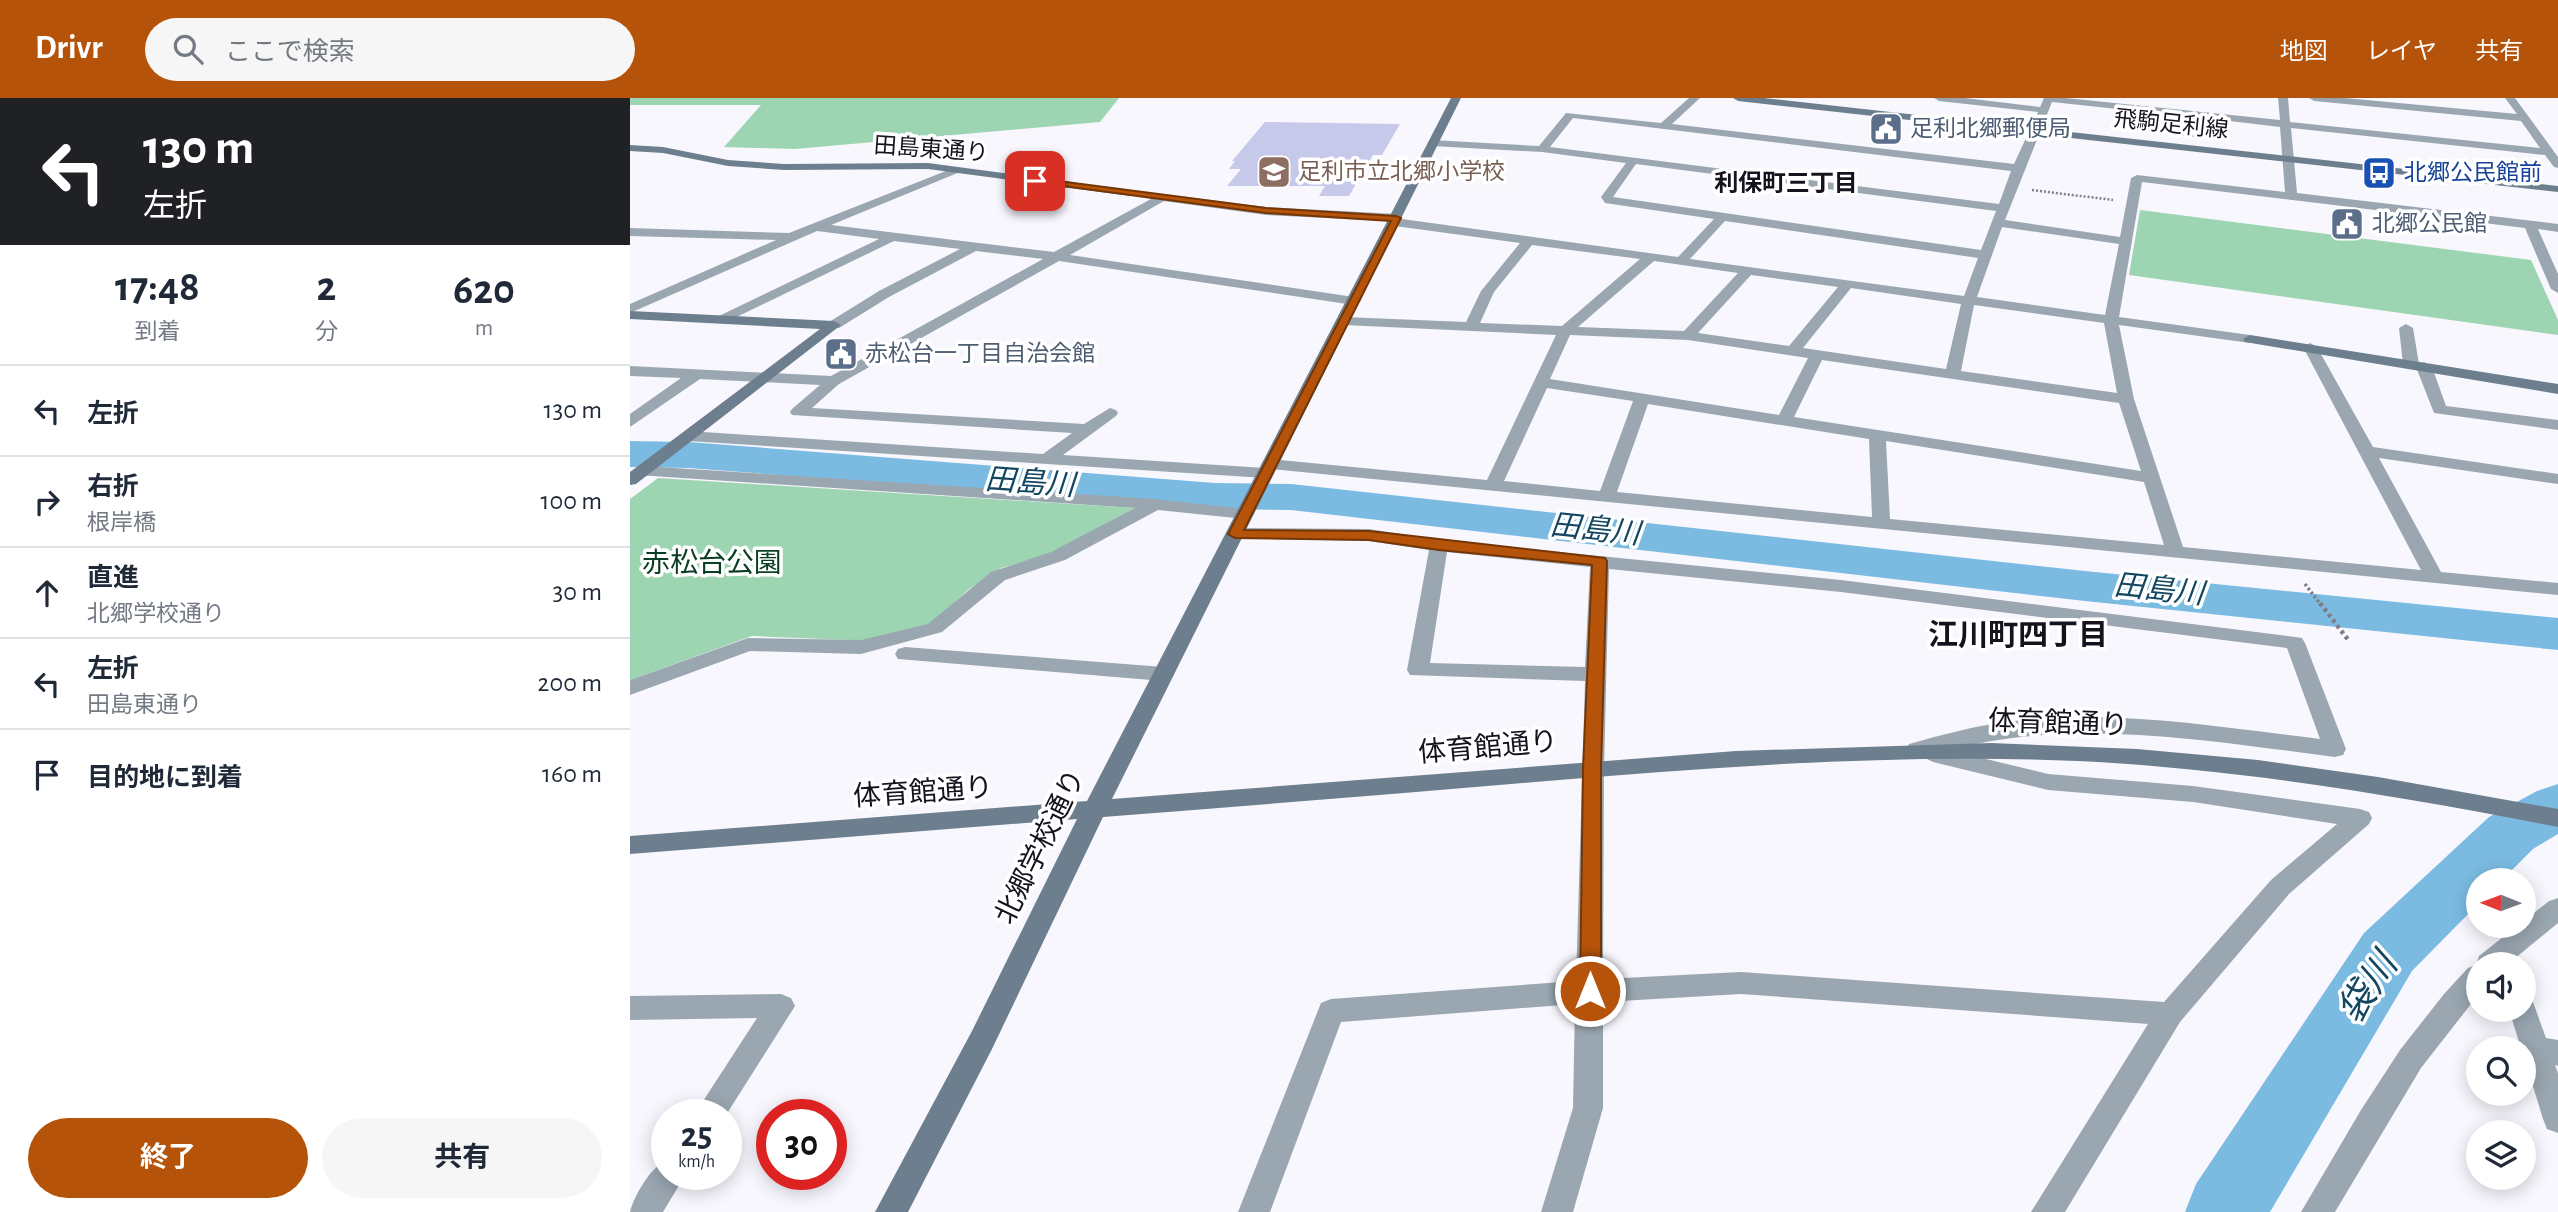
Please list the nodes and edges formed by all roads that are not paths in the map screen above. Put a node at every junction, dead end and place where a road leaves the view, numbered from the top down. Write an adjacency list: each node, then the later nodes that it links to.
1 (1456, 98): 18 (street)
2 (1695, 98): 16 (street)
3 (1738, 98): 17 (street, 飛駒足利線)
4 (1939, 98): 9 (street)
5 (2177, 98): 12 (street)
6 (2283, 98): 15 (street)
7 (2314, 98): 10 (street)
8 (2510, 98): 14 (street)
9 (2047, 102): 11 (street); 17 (street)
10 (2394, 102): 14 (street)
11 (2132, 108): 12 (street); 13 (street)
12 (2174, 112): 13 (street)
13 (2225, 118): 15 (street)
14 (2524, 118): 21 (street)
15 (2285, 124): 21 (street); 22 (street)
16 (1665, 125): 20 (street); 25 (street)
17 (2034, 131): 22 (street, 飛駒足利線); 25 (street)
18 (1432, 144): 20 (street); 32 (street)
19 (630, 148): 26 (street, 田島東通り)
20 (1542, 149): 23 (street)
21 (2548, 152): 24 (street)
22 (2288, 159): 27 (street, 飛駒足利線); 29 (street)
23 (1633, 161): 30 (street); 31 (street)
24 (2558, 164)
25 (2018, 169): 30 (street)
26 (956, 170): 28 (street, 田島東通り); 35 (street)
27 (2558, 190)
28 (1163, 197): 32 (street, 田島東通り); 44 (street)
29 (2291, 197): 34 (street); 41 (street)
30 (2002, 208): 33 (street)
31 (1722, 217): 43 (street); 46 (street)
32 (1396, 220): 40 (street, 田島東通り); 50 (street)
33 (1997, 223): 41 (street); 43 (street)
34 (2530, 225): 36 (street); 49 (street)
35 (813, 227): 38 (street); 39 (street)
36 (2558, 228)
37 (630, 232): 38 (street)
38 (793, 236): 52 (street)
39 (892, 237): 42 (street); 54 (street)
40 (1529, 240): 45 (street, 田島東通り); 58 (street)
41 (2124, 241): 56 (street)
42 (973, 247): 44 (street); 57 (street)
43 (1987, 255): 51 (street)
44 (1060, 257): 50 (street); 70 (street)
45 (1651, 257): 46 (street, 田島東通り); 60 (street)
46 (1681, 261): 47 (street, 田島東通り)
47 (1746, 271): 48 (street, 田島東通り); 61 (street)
48 (1847, 285): 51 (street, 田島東通り); 63 (street)
49 (2558, 289)
50 (1354, 301): 55 (street)
51 (1968, 302): 56 (street, 田島東通り); 67 (street)
52 (630, 309)
53 (630, 315): 54 (street)
54 (724, 319): 57 (street)
55 (1344, 321): 58 (street); 84 (street)
56 (2111, 322): 62 (street, 田島東通り); 74 (street)
57 (834, 325): 69 (street)
58 (1471, 327): 60 (street)
59 (2406, 328): 65 (street)
60 (1565, 331): 61 (street); 71 (street)
61 (1688, 336): 63 (street)
62 (2310, 347): 65 (street); 82 (street)
63 (1793, 351): 64 (street)
64 (1816, 355): 67 (street); 76 (street)
65 (2417, 366): 72 (street); 78 (street)
66 (630, 371): 68 (street)
67 (1954, 373): 74 (street)
68 (697, 374): 69 (street); 77 (street)
69 (765, 378): 70 (street); 81 (street)
70 (834, 381): 79 (street)
71 (1541, 382): 73 (street); 88 (street)
72 (2558, 390)
73 (1642, 398): 76 (street); 89 (street)
74 (2126, 399): 86 (street)
75 (1110, 413): 79 (street)
76 (1784, 421): 80 (street)
77 (630, 422)
78 (2558, 425)
79 (1084, 429): 83 (street)
80 (1877, 435): 86 (street); 92 (street)
81 (684, 438): 83 (street); 85 (street)
82 (2364, 451): 87 (street); 96 (street)
83 (1047, 459): 84 (street)
84 (1266, 472): 88 (street); 91 (street, 北郷学校通り)
85 (640, 473): 90 (street)
86 (2151, 478): 94 (street)
87 (2558, 479)
88 (1493, 486): 89 (street)
89 (1607, 497): 92 (street)
90 (1155, 504): 91 (street); 101 (street)
91 (1242, 519): 93 (street); 99 (street, 北郷学校通り)
92 (1881, 524): 94 (street)
93 (1439, 545): 95 (street); 100 (street)
94 (2175, 551): 96 (street)
95 (1600, 561): 100 (street); 102 (street)
96 (2434, 576): 97 (street)
97 (2558, 589)
98 (905, 654): 99 (street)
99 (1163, 674): 104 (street, 北郷学校通り)
100 (1595, 674): 103 (street)
101 (630, 688)
102 (1917, 750): 103 (street, 体育館通り); 105 (street, 体育館通り); 112 (street)
103 (1592, 769): 104 (street, 体育館通り); 110 (street)
104 (1094, 810): 106 (street, 体育館通り); 119 (street, 北郷学校通り)
105 (2558, 818)
106 (630, 845)
107 (2558, 908): 108 (street)
108 (2509, 952)
109 (2466, 989): 123 (street)
110 (1590, 991): 112 (street); 120 (street); 121 (street)
111 (630, 1009): 115 (street)
112 (2171, 1014): 122 (street)
113 (2530, 1022): 114 (street)
114 (2547, 1050): 116 (street)
115 (719, 1099)
116 (2558, 1119)
117 (659, 1190): 118 (street)
118 (645, 1212)
119 (891, 1212)
120 (1254, 1212)
121 (1557, 1212)
122 (2047, 1212)
123 (2317, 1212)

